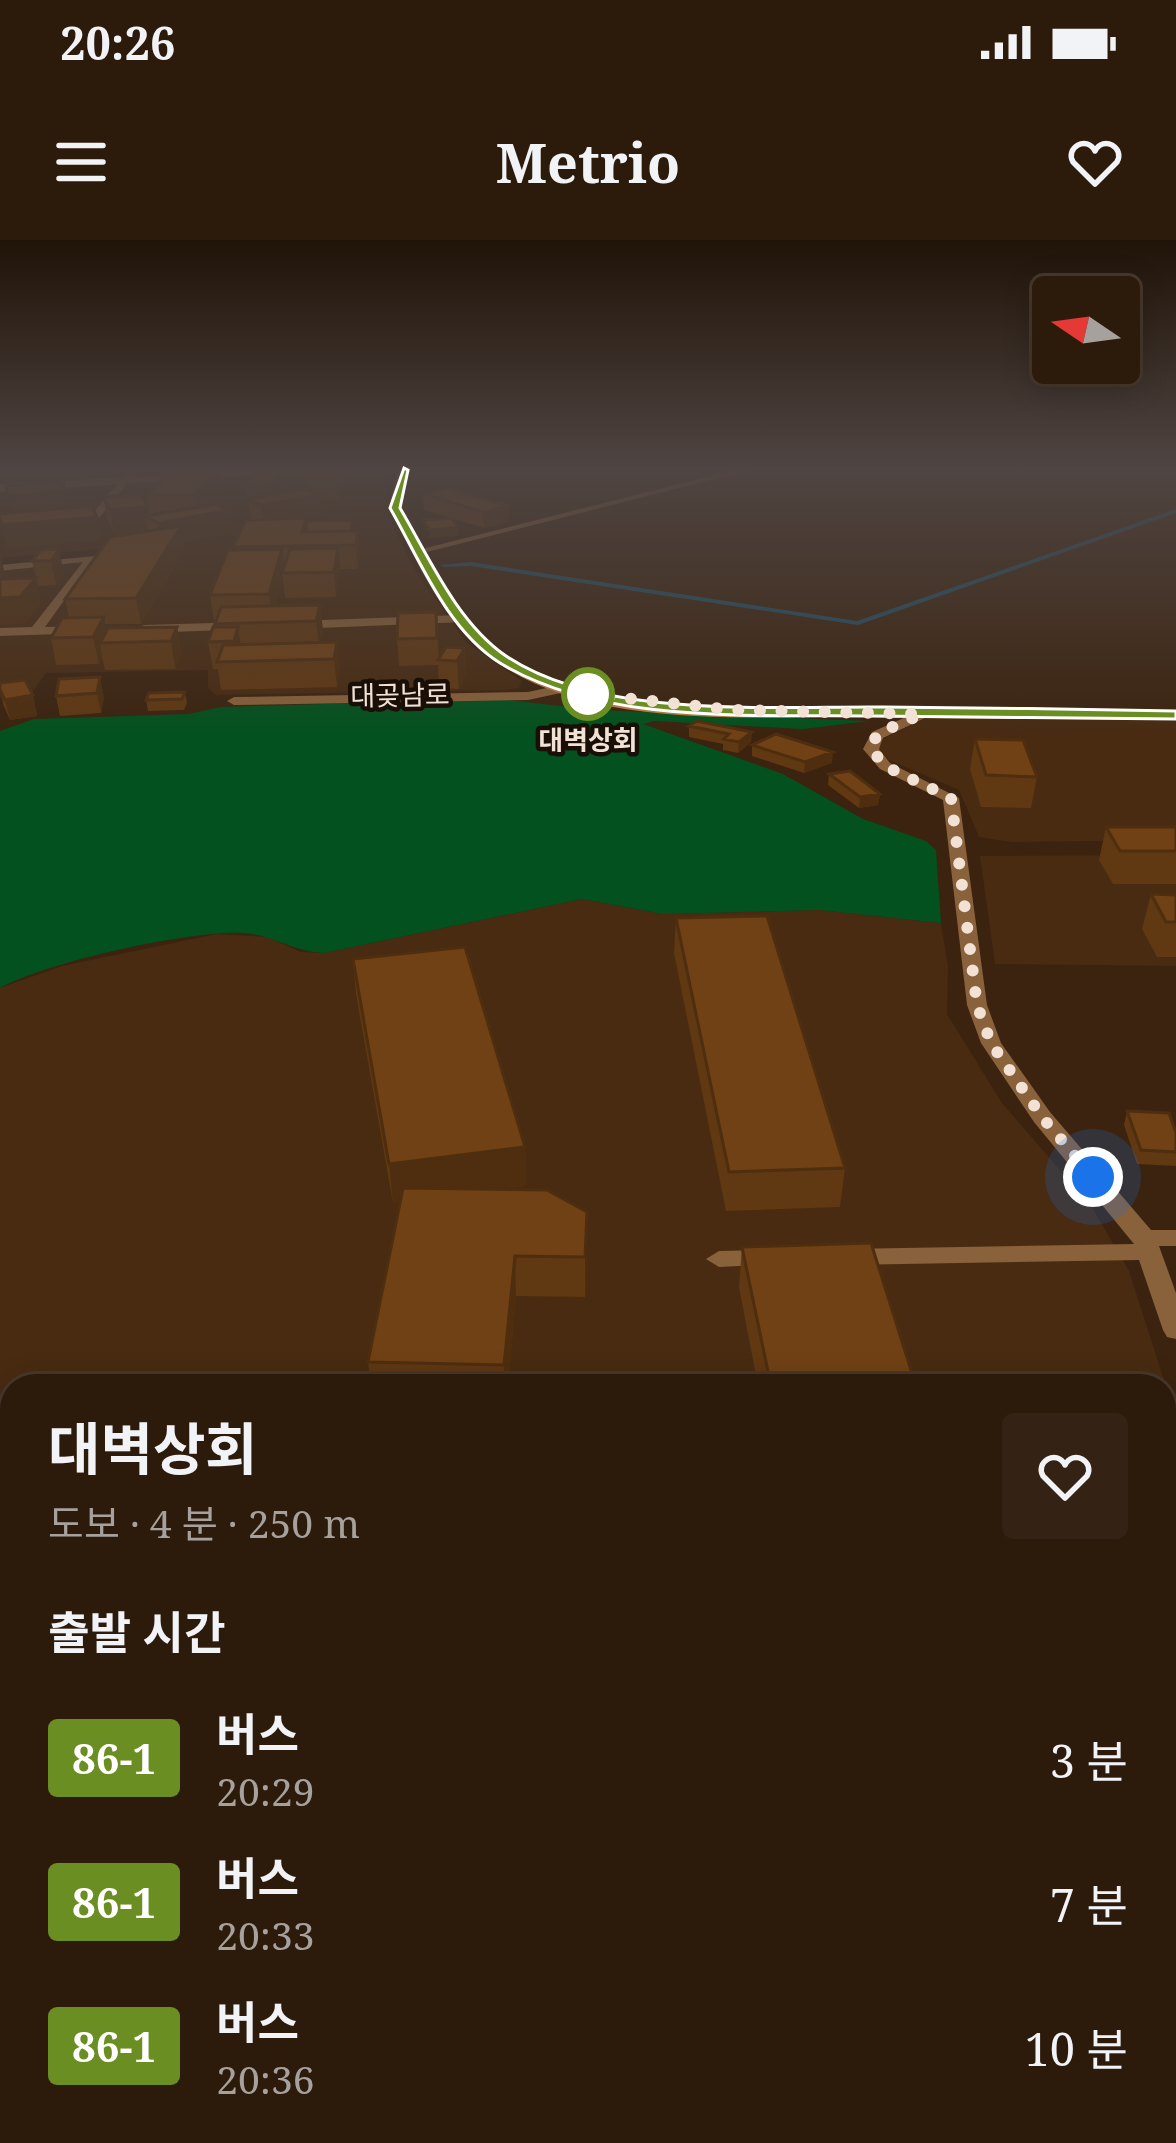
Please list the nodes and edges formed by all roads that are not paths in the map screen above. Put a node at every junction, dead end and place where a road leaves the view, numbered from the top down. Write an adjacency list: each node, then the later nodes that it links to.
1 (85, 559): 4 (lane)
2 (91, 559): 8 (lane)
3 (424, 559): 5 (street, 대곶남로)
4 (0, 568)
5 (460, 619): 6 (lane); 10 (street, 대곶남로)
6 (127, 629)
7 (104, 630): 8 (lane)
8 (36, 631): 9 (lane)
9 (0, 632)
10 (565, 688): 11 (lane, 대곶남로); 12 (street, 대곶남로)
11 (234, 700)
12 (922, 714): 13 (street, 대곶남로); 15 (lane)
13 (1176, 715)
14 (1176, 1238): 15 (lane)
15 (1147, 1245): 16 (lane); 17 (lane)
16 (719, 1259)
17 (1176, 1330)

